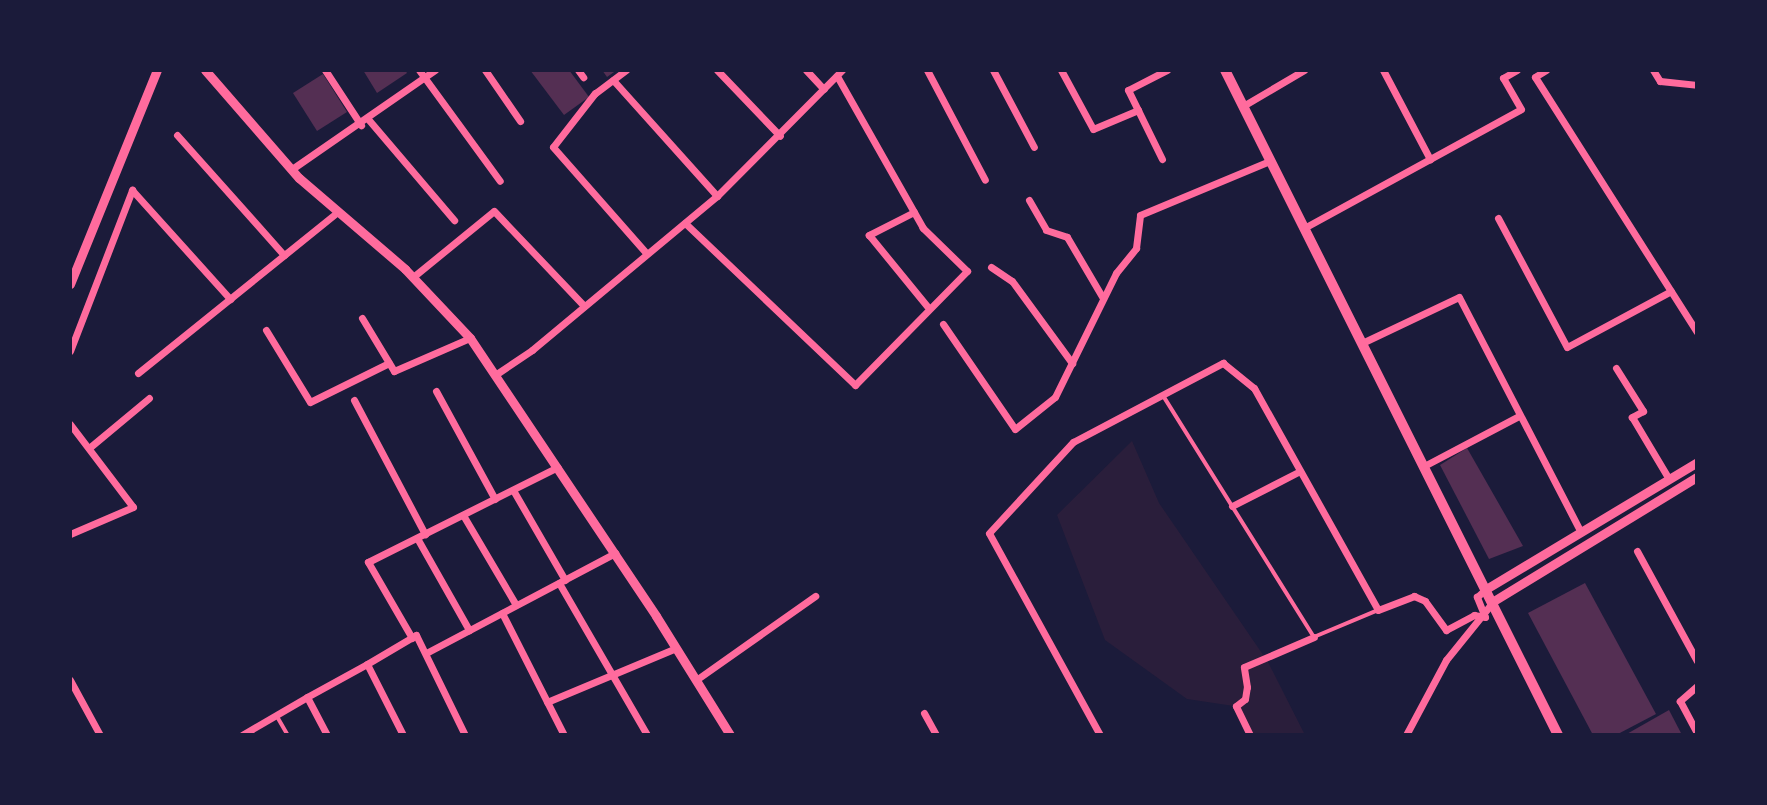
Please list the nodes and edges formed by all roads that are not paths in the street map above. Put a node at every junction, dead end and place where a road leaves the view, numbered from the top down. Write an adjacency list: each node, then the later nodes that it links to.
1 (157, 70): 54 (street)
2 (325, 70): 32 (street)
3 (419, 70): 24 (street)
4 (435, 70): 24 (street)
5 (485, 70): 31 (street)
6 (578, 70): 23 (street)
7 (626, 70): 26 (street)
8 (717, 70): 34 (street)
9 (806, 70): 28 (street)
10 (927, 70): 40 (street)
11 (993, 70): 35 (street)
12 (1061, 70): 30 (street)
13 (1167, 70): 30 (street)
14 (1225, 70): 29 (main road)
15 (1304, 70): 29 (street)
16 (1383, 70): 37 (street)
17 (1497, 70): 25 (street)
18 (1517, 70): 25 (street)
19 (1546, 70): 55 (street)
20 (1653, 70): 27 (street)
21 (208, 71): 39 (street)
22 (840, 73): 28 (street); 44 (street)
23 (583, 77)
24 (424, 78): 32 (street); 41 (street)
25 (1503, 78): 37 (street)
26 (612, 80): 42 (street); 50 (street)
27 (1697, 85)
28 (824, 89): 34 (street)
29 (1242, 106): 38 (main road)
30 (1138, 110): 36 (street)
31 (520, 121)
32 (364, 122): 39 (street); 47 (street)
33 (177, 135): 51 (street)
34 (780, 136): 42 (street)
35 (1034, 147)
36 (1163, 159)
37 (1430, 159): 49 (street)
38 (1270, 160): 49 (main road); 56 (street)
39 (292, 169): 53 (street)
40 (985, 180)
41 (499, 181)
42 (717, 196): 48 (street)
43 (1029, 201): 56 (street)
44 (914, 212): 48 (street); 59 (street)
45 (335, 214): 51 (street)
46 (1498, 218): 55 (street)
47 (454, 220)
48 (685, 223): 50 (street)
49 (1304, 228): 65 (main road)
50 (647, 254): 58 (street)
51 (284, 255): 57 (street)
52 (991, 267): 68 (street)
53 (413, 277): 58 (street); 64 (street)
54 (70, 284)
55 (1671, 290): 63 (street)
56 (1103, 298): 68 (street)
57 (230, 299): 66 (street); 70 (street)
58 (584, 306): 71 (street)
59 (927, 306)
60 (362, 318): 67 (street)
61 (943, 324): 68 (street)
62 (266, 330): 67 (street)
63 (1697, 332)
64 (470, 338): 67 (street); 71 (street)
65 (1362, 343): 76 (street); 80 (main road)
66 (70, 351)
67 (389, 363)
68 (1072, 363)
69 (1616, 368): 84 (street)
70 (138, 373)
71 (495, 374): 81 (street)
72 (436, 391): 86 (street)
73 (1163, 395): 82 (street); 87 (lane); 129 (street)
74 (149, 398): 78 (street)
75 (354, 400): 91 (street)
76 (1519, 416): 80 (street); 89 (street)
77 (70, 424): 78 (street)
78 (89, 448): 90 (street)
79 (1697, 462): 84 (street)
80 (1424, 466): 96 (main road)
81 (558, 467): 85 (street); 94 (street)
82 (1300, 471): 87 (street); 100 (street)
83 (1697, 477): 98 (street)
84 (1669, 479): 89 (street)
85 (513, 490): 86 (street); 95 (street)
86 (495, 499): 88 (street)
87 (1232, 506): 104 (lane)
88 (463, 515): 91 (street); 99 (street)
89 (1581, 532): 96 (street)
90 (70, 534)
91 (425, 534): 92 (street)
92 (417, 538): 103 (street); 105 (street)
93 (1637, 551): 108 (street)
94 (615, 553): 95 (street); 106 (street)
95 (562, 581): 99 (street); 110 (street)
96 (1486, 590): 98 (main road); 102 (street)
97 (815, 596): 112 (street)
98 (1492, 602): 102 (street); 132 (main road)
99 (516, 605): 101 (street)
100 (1378, 610): 102 (street); 104 (lane)
101 (502, 613): 103 (street); 115 (street)
102 (1485, 617): 131 (street)
103 (469, 631): 107 (street)
104 (1314, 637): 130 (street)
105 (412, 638): 109 (street); 124 (street)
106 (677, 648): 110 (street); 112 (street)
107 (428, 652)
108 (1697, 661)
109 (367, 664): 114 (street); 123 (street)
110 (612, 675): 115 (street); 126 (street)
111 (70, 680): 119 (street)
112 (696, 680): 127 (street)
113 (1697, 686): 118 (street)
114 (307, 697): 117 (street); 122 (street)
115 (547, 702): 125 (street)
116 (924, 713): 128 (street)
117 (277, 716): 120 (street); 121 (lane)
118 (1697, 733)
119 (100, 735)
120 (242, 735)
121 (288, 735)
122 (327, 735)
123 (403, 735)
124 (465, 735)
125 (564, 735)
126 (647, 735)
127 (730, 735)
128 (936, 735)
129 (1100, 735)
130 (1250, 735)
131 (1406, 735)
132 (1558, 735)

